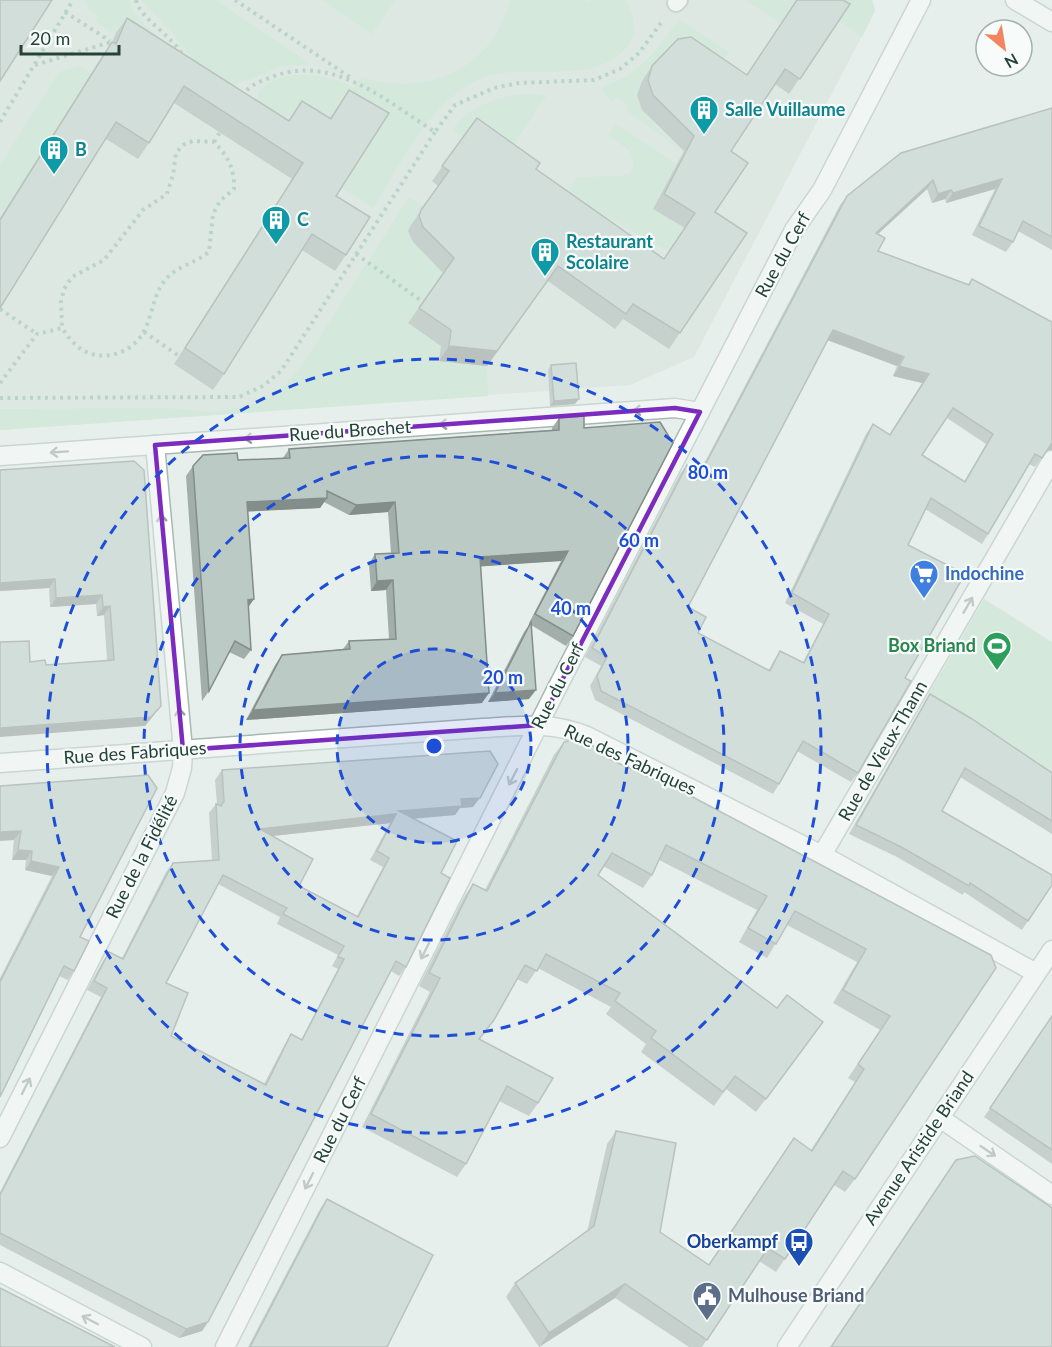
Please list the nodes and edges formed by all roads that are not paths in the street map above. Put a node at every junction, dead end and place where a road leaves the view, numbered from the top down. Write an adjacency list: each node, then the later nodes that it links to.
1 (921, 0): 4 (street, Rue du Cerf)
2 (1015, 0): 3 (street)
3 (1052, 22)
4 (700, 412): 5 (street, Rue du Brochet, one-way to 5); 8 (street, Rue du Cerf)
5 (155, 445): 6 (street, Rue du Brochet, one-way to 6); 9 (street, Rue de la Fidélité, one-way to 5)
6 (0, 456)
7 (1052, 460): 11 (street, Rue de Vieux-Thann, one-way to 7)
8 (539, 724): 9 (street, Rue des Fabriques); 11 (street, Rue des Fabriques); 19 (street, Rue du Cerf, one-way to 19)
9 (183, 750): 10 (street, Rue des Fabriques); 15 (street, Rue de la Fidélité, one-way to 9)
10 (0, 763)
11 (822, 855): 13 (street, Rue des Fabriques)
12 (1052, 950): 13 (street, Avenue Aristide Briand)
13 (1036, 973): 14 (street, Avenue Aristide Briand)
14 (940, 1118): 16 (street, one-way to 16); 20 (street, Avenue Aristide Briand)
15 (0, 1138)
16 (1052, 1195)
17 (0, 1272): 18 (street, one-way to 17)
18 (142, 1347)
19 (225, 1347)
20 (787, 1347)

